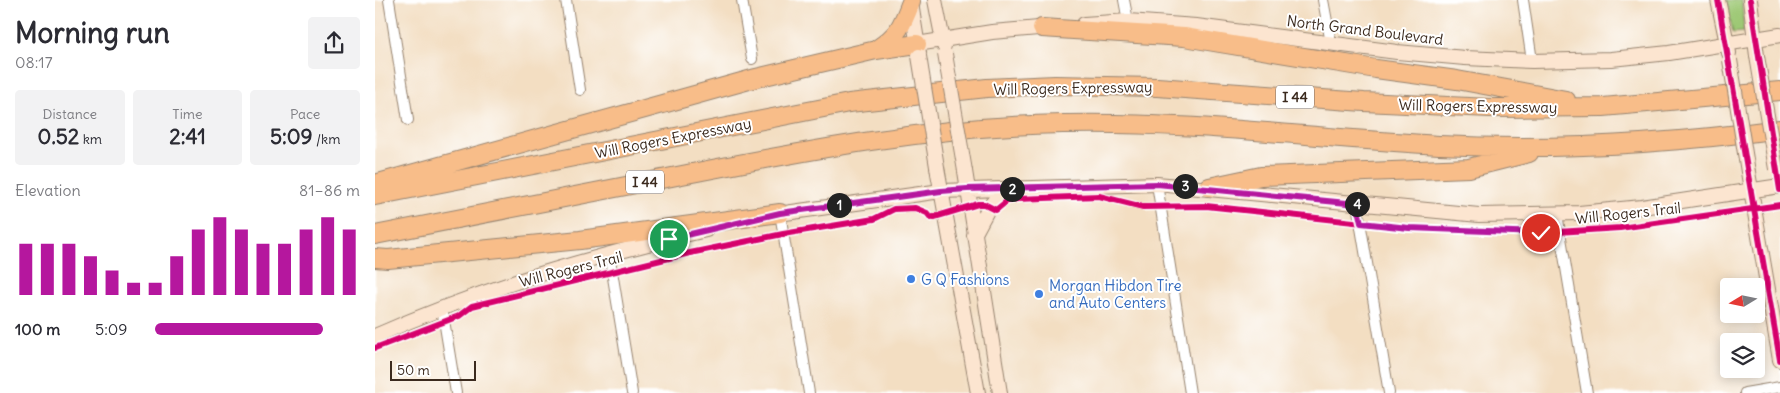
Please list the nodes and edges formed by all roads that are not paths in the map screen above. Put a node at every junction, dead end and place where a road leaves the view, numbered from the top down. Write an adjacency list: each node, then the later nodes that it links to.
1 (389, 0): 25 (street)
2 (566, 0): 22 (street)
3 (742, 0): 20 (street)
4 (935, 0): 14 (main road)
5 (1124, 0): 11 (street)
6 (1323, 0): 16 (street)
7 (1523, 0): 21 (street)
8 (1718, 0): 17 (main road)
9 (1750, 0): 15 (main road)
10 (910, 1): 18 (highway); 19 (main road)
11 (1128, 21): 12 (main road, North Grand Boulevard); 16 (main road, North Grand Boulevard)
12 (1042, 28): 14 (main road, North Grand Boulevard); 24 (highway)
13 (1780, 35): 15 (main road, North Grand Boulevard)
14 (943, 39): 19 (main road, North Grand Boulevard); 32 (main road, bridge)
15 (1755, 39): 17 (main road, North Grand Boulevard); 31 (main road, bridge)
16 (1331, 44): 21 (main road, North Grand Boulevard)
17 (1727, 44): 21 (main road, North Grand Boulevard); 35 (main road, bridge)
18 (877, 50): 19 (highway); 28 (highway)
19 (918, 50): 34 (main road, bridge)
20 (752, 59)
21 (1532, 60)
22 (580, 90)
23 (1780, 91): 24 (highway, Will Rogers Expressway / I 44)
24 (1603, 107): 36 (highway, Will Rogers Expressway / I 44)
25 (408, 120)
26 (1780, 129): 27 (highway, I 44)
27 (1559, 146): 30 (highway); 40 (highway, I 44)
28 (375, 184)
29 (1157, 184): 30 (main road); 33 (main road); 53 (street)
30 (1209, 188): 37 (main road)
31 (1780, 188): 35 (main road)
32 (967, 189): 33 (main road); 34 (main road); 41 (main road)
33 (1005, 189): 41 (main road)
34 (941, 191): 38 (main road); 51 (main road)
35 (1751, 191): 39 (main road); 46 (main road)
36 (375, 196)
37 (1357, 204): 39 (main road); 54 (street)
38 (780, 213): 42 (main road); 43 (highway); 50 (street)
39 (1557, 214): 55 (street)
40 (375, 235)
41 (975, 235): 52 (main road)
42 (609, 253): 44 (main road); 49 (street)
43 (375, 258)
44 (442, 308): 45 (main road); 48 (street)
45 (375, 336)
46 (1780, 360)
47 (1780, 387): 56 (street)
48 (455, 393)
49 (633, 393)
50 (809, 393)
51 (978, 393)
52 (1000, 393)
53 (1190, 393)
54 (1389, 393)
55 (1587, 393)
56 (1745, 393)

